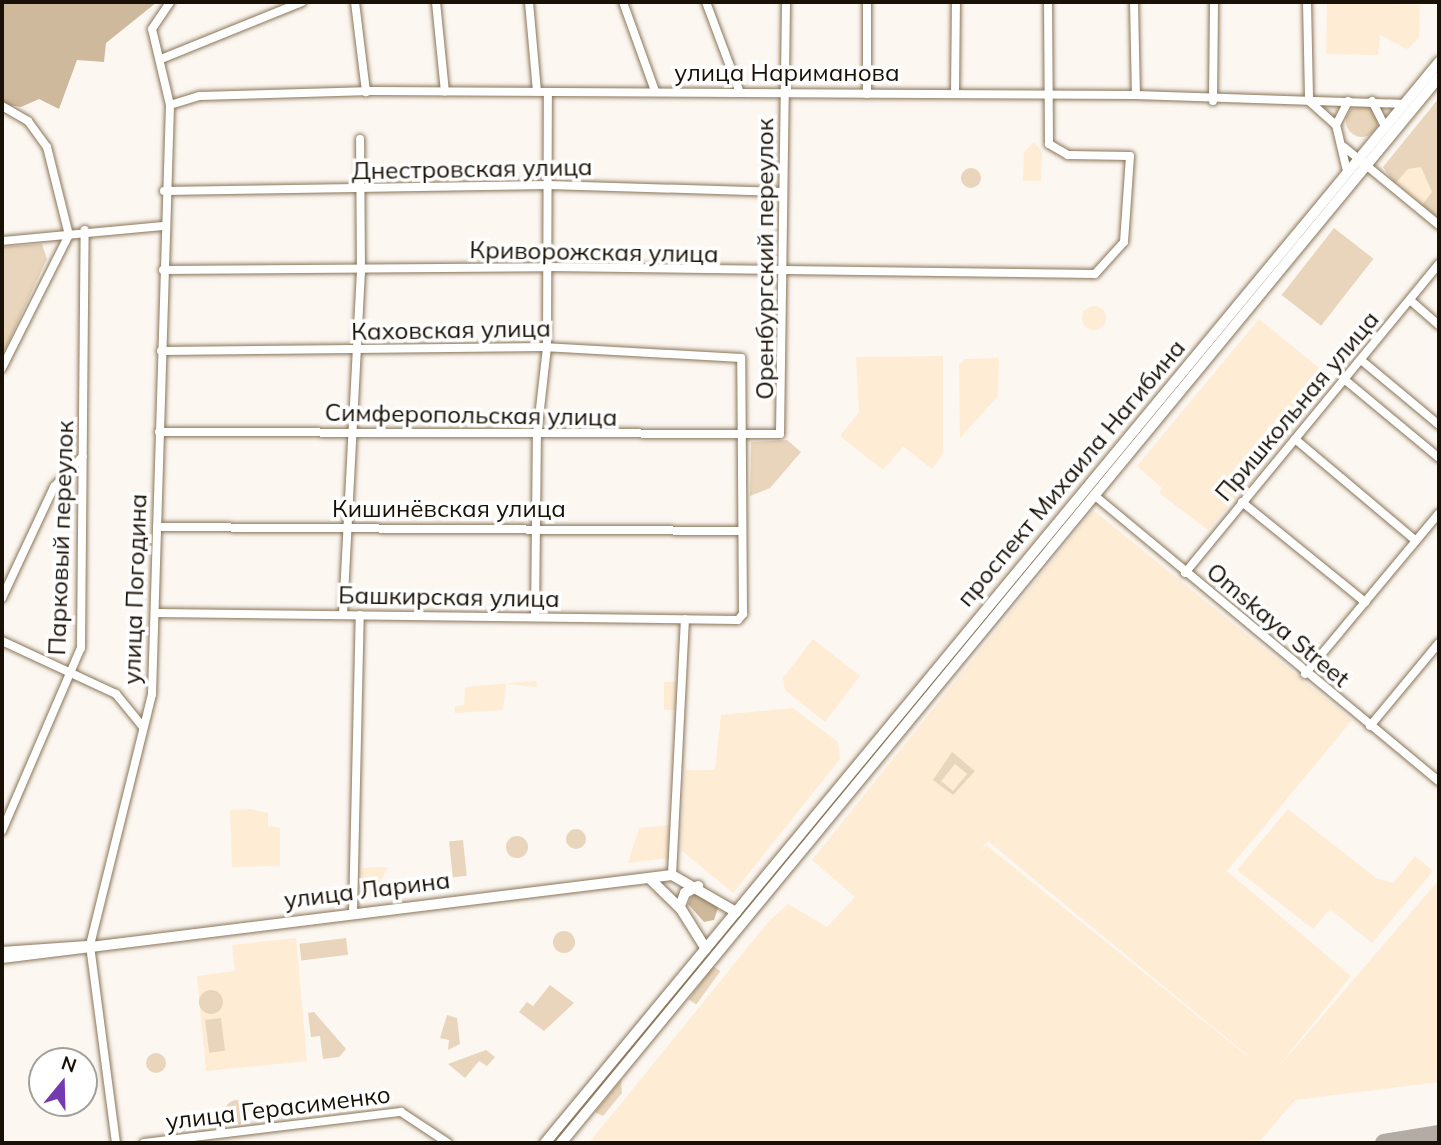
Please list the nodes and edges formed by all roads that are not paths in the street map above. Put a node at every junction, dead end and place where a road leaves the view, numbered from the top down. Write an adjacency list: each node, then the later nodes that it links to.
1 (170, 2): 15 (street, улица Погодина)
2 (302, 2): 15 (street)
3 (355, 2): 19 (street)
4 (436, 2): 20 (street)
5 (529, 2): 21 (street)
6 (623, 2): 18 (street)
7 (706, 2): 23 (street)
8 (786, 2): 25 (street, Оренбургский переулок)
9 (867, 2): 26 (street)
10 (956, 2): 24 (street)
11 (1048, 2): 27 (street)
12 (1134, 2): 28 (street)
13 (1214, 2): 29 (street)
14 (1307, 2): 30 (street)
15 (161, 59): 34 (street, улица Погодина)
16 (1439, 62): 33 (main road, проспект Михаила Нагибина)
17 (1439, 77): 40 (main road, проспект Михаила Нагибина)
18 (655, 91): 22 (street, улица Нариманова); 23 (street, улица Нариманова)
19 (366, 92): 20 (street, улица Нариманова); 34 (street, улица Нариманова)
20 (445, 92): 21 (street, улица Нариманова)
21 (537, 92): 22 (street, улица Нариманова)
22 (548, 92): 43 (street)
23 (740, 93): 25 (street, улица Нариманова)
24 (956, 93): 26 (street, улица Нариманова); 27 (street, улица Нариманова)
25 (786, 94): 26 (street, улица Нариманова); 46 (street, Оренбургский переулок)
26 (867, 94)
27 (1048, 94): 28 (street, улица Нариманова); 56 (street, Криворожская улица)
28 (1136, 95): 29 (street, улица Нариманова)
29 (1213, 101): 30 (street, улица Нариманова)
30 (1309, 101): 31 (street, улица Нариманова); 36 (street)
31 (1348, 101): 32 (street, улица Нариманова); 36 (street)
32 (1372, 102): 33 (street, улица Нариманова); 37 (street)
33 (1405, 104): 37 (main road, проспект Михаила Нагибина)
34 (170, 105): 45 (street, улица Погодина)
35 (2, 106): 50 (street)
36 (1336, 125): 39 (street)
37 (1386, 126): 40 (street); 41 (main road, проспект Михаила Нагибина)
38 (360, 139): 44 (street)
39 (1344, 147): 41 (street); 42 (street)
40 (1380, 148): 41 (main road, проспект Михаила Нагибина)
41 (1362, 159): 42 (main road, проспект Михаила Нагибина); 47 (street); 75 (main road, проспект Михаила Нагибина)
42 (1347, 171): 108 (main road, проспект Михаила Нагибина)
43 (548, 186): 44 (street, Днестровская улица); 46 (street, Днестровская улица); 53 (street)
44 (360, 190): 45 (street, Днестровская улица); 55 (street)
45 (163, 191): 48 (street, улица Погодина)
46 (782, 192): 56 (street, Оренбургский переулок)
47 (1439, 225)
48 (164, 226): 49 (street); 54 (street, улица Погодина)
49 (86, 230): 50 (street); 73 (street, Парковый переулок)
50 (69, 235): 51 (street); 64 (street)
51 (2, 241)
52 (1439, 264): 57 (street, Пришкольная улица)
53 (546, 267): 55 (street, Криворожская улица); 56 (street, Криворожская улица); 59 (street)
54 (163, 270): 55 (street, Криворожская улица); 60 (street, улица Погодина)
55 (361, 272): 61 (street)
56 (782, 272): 69 (street, Оренбургский переулок)
57 (1410, 300): 58 (street); 63 (street, Пришкольная улица)
58 (1439, 325)
59 (547, 347): 61 (street, Каховская улица); 62 (street, Каховская улица); 70 (street)
60 (161, 351): 61 (street, Каховская улица); 67 (street, улица Погодина)
61 (357, 351): 68 (street)
62 (741, 358): 71 (street, Оренбургский переулок)
63 (1361, 360): 65 (street, Пришкольная улица); 66 (street)
64 (2, 368)
65 (1344, 379): 72 (street, Пришкольная улица); 74 (street)
66 (1439, 425)
67 (159, 432): 68 (street, Симферопольская улица); 78 (street, улица Погодина)
68 (352, 433): 70 (street, Симферопольская улица); 80 (street)
69 (781, 433): 71 (street, Симферопольская улица)
70 (537, 435): 71 (street, Симферопольская улица); 79 (street)
71 (741, 437): 81 (street, Оренбургский переулок)
72 (1295, 439): 76 (street, Пришкольная улица); 82 (street)
73 (83, 456): 84 (street); 95 (street, Парковый переулок)
74 (1439, 458)
75 (1094, 495): 83 (street, Omskaya Street); 110 (main road, проспект Михаила Нагибина)
76 (1242, 502): 83 (street, Пришкольная улица); 85 (street)
77 (1439, 513): 82 (street)
78 (156, 527): 80 (street, Кишинёвская улица); 86 (street, улица Погодина)
79 (536, 528): 80 (street, Кишинёвская улица); 81 (street, Кишинёвская улица); 89 (street)
80 (347, 529): 87 (street)
81 (741, 531): 90 (street, Оренбургский переулок)
82 (1416, 541): 85 (street)
83 (1185, 573): 94 (street, Omskaya Street)
84 (2, 598)
85 (1365, 602): 94 (street)
86 (155, 613): 87 (street, Башкирская улица); 96 (street, улица Погодина)
87 (342, 614): 88 (street, Башкирская улица)
88 (360, 615): 89 (street, Башкирская улица); 109 (street)
89 (535, 618): 91 (street, Башкирская улица)
90 (742, 618): 91 (street, Башкирская улица)
91 (685, 619): 103 (street)
92 (2, 641): 95 (street)
93 (1439, 643): 98 (street)
94 (1305, 674): 98 (street, Omskaya Street)
95 (75, 675): 97 (street); 102 (street, Парковый переулок)
96 (149, 707): 97 (street); 99 (street, улица Погодина)
97 (133, 709): 99 (street)
98 (1370, 726): 101 (street, Omskaya Street)
99 (143, 727): 114 (street, улица Погодина)
100 (1439, 768): 101 (street)
101 (1436, 779)
102 (2, 831)
103 (672, 875): 104 (main road, улица Ларина); 105 (main road); 106 (main road)
104 (649, 878): 106 (main road); 109 (main road, улица Ларина)
105 (698, 886): 107 (main road); 108 (main road)
106 (667, 891): 107 (main road)
107 (680, 906): 111 (main road)
108 (736, 912): 110 (main road); 112 (main road, проспект Михаила Нагибина)
109 (353, 913): 114 (main road, улица Ларина)
110 (738, 926): 113 (main road, проспект Михаила Нагибина)
111 (702, 935): 112 (main road); 115 (main road)
112 (714, 939): 113 (main road); 115 (main road, проспект Михаила Нагибина)
113 (726, 942): 122 (main road, проспект Михаила Нагибина)
114 (90, 945): 116 (street, улица Ларина); 117 (main road, улица Ларина); 118 (street, улица Погодина)
115 (706, 949): 121 (main road, проспект Михаила Нагибина)
116 (2, 951)
117 (2, 958)
118 (116, 1143)
119 (144, 1143): 120 (street, улица Герасименко)
120 (447, 1143)
121 (545, 1143)
122 (561, 1143)

